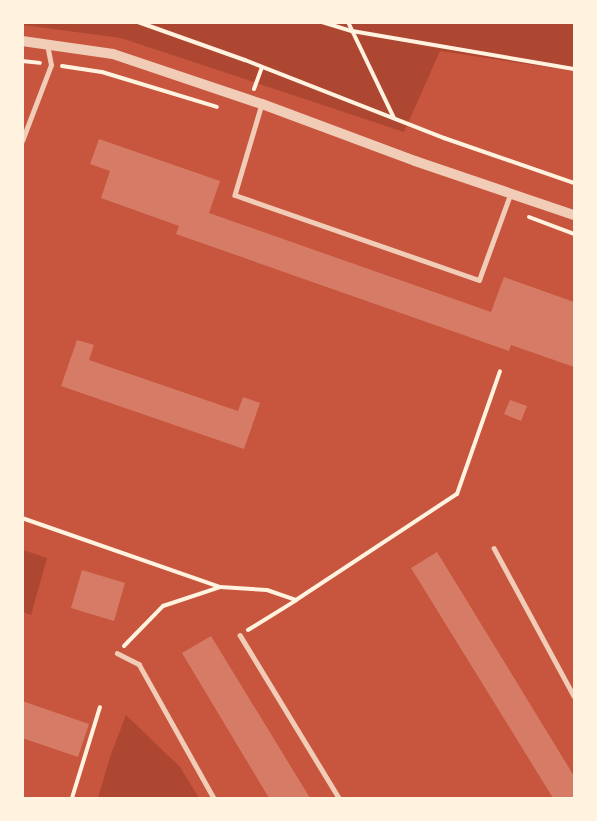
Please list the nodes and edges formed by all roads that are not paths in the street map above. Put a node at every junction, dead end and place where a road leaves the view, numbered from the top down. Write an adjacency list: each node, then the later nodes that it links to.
1 (22, 41): 2 (street)
2 (47, 44): 3 (street); 4 (lane)
3 (262, 104): 5 (street); 5 (lane)
4 (22, 141)
5 (511, 193): 6 (street)
6 (574, 215)
7 (494, 548): 10 (lane)
8 (240, 634): 12 (lane)
9 (117, 653): 11 (lane)
10 (574, 696)
11 (214, 798)
12 (339, 798)

